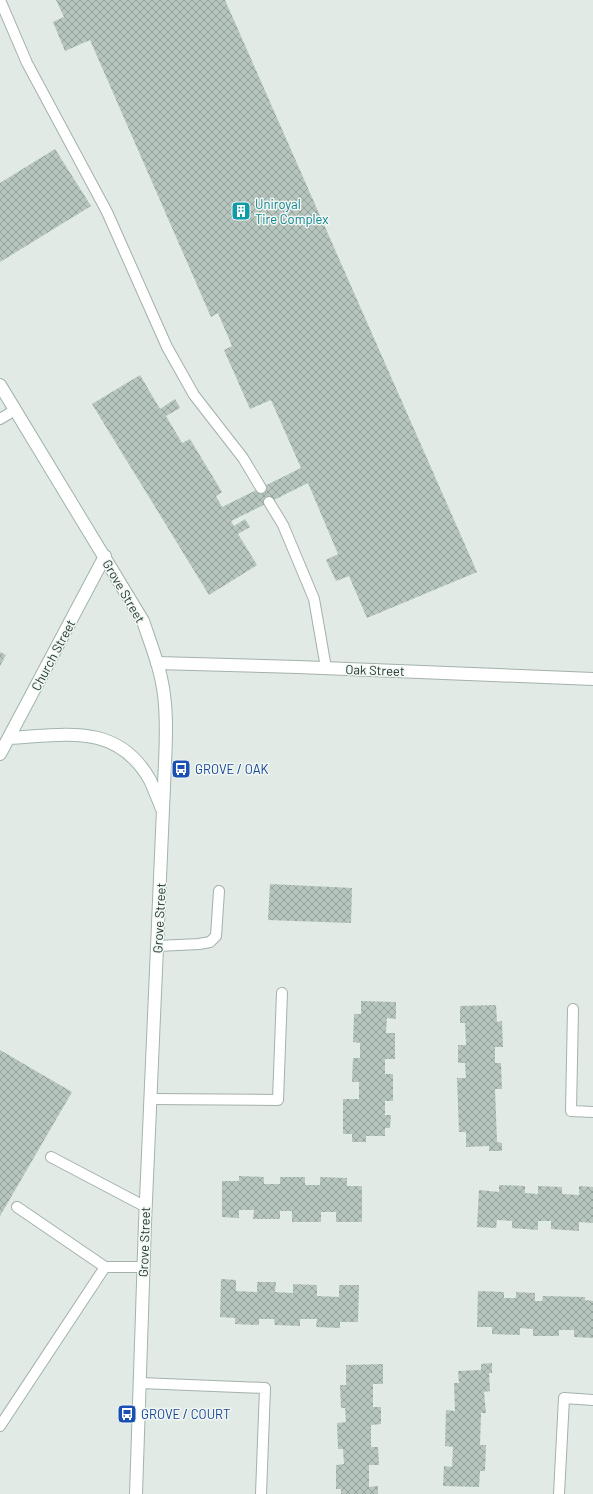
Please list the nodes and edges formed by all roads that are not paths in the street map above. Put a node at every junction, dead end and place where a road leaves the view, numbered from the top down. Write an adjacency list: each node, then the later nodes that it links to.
1 (0, 0): 5 (lane)
2 (0, 385): 3 (main road, Grove Street)
3 (15, 410): 4 (lane); 7 (main road, Grove Street)
4 (0, 419)
5 (261, 488)
6 (269, 502): 9 (lane)
7 (104, 556): 8 (main road, Grove Street); 11 (main road, Church Street)
8 (157, 663): 9 (main road, Oak Street); 13 (main road, Grove Street)
9 (326, 668): 10 (main road, Oak Street)
10 (593, 680)
11 (10, 738): 12 (main road, Church Street); 13 (main road)
12 (0, 754)
13 (163, 812): 15 (main road, Grove Street)
14 (219, 891): 15 (lane)
15 (157, 946): 18 (main road, Grove Street)
16 (282, 993): 18 (lane)
17 (573, 1009): 19 (lane)
18 (150, 1099): 21 (main road, Grove Street)
19 (593, 1112)
20 (51, 1157): 21 (lane)
21 (146, 1206): 24 (main road, Grove Street)
22 (17, 1207): 23 (lane)
23 (105, 1267): 24 (lane); 27 (lane)
24 (143, 1267): 25 (main road, Grove Street)
25 (140, 1384): 28 (main road, Grove Street); 29 (lane)
26 (593, 1400): 30 (lane)
27 (0, 1426)
28 (136, 1494)
29 (261, 1494)
30 (559, 1494)

